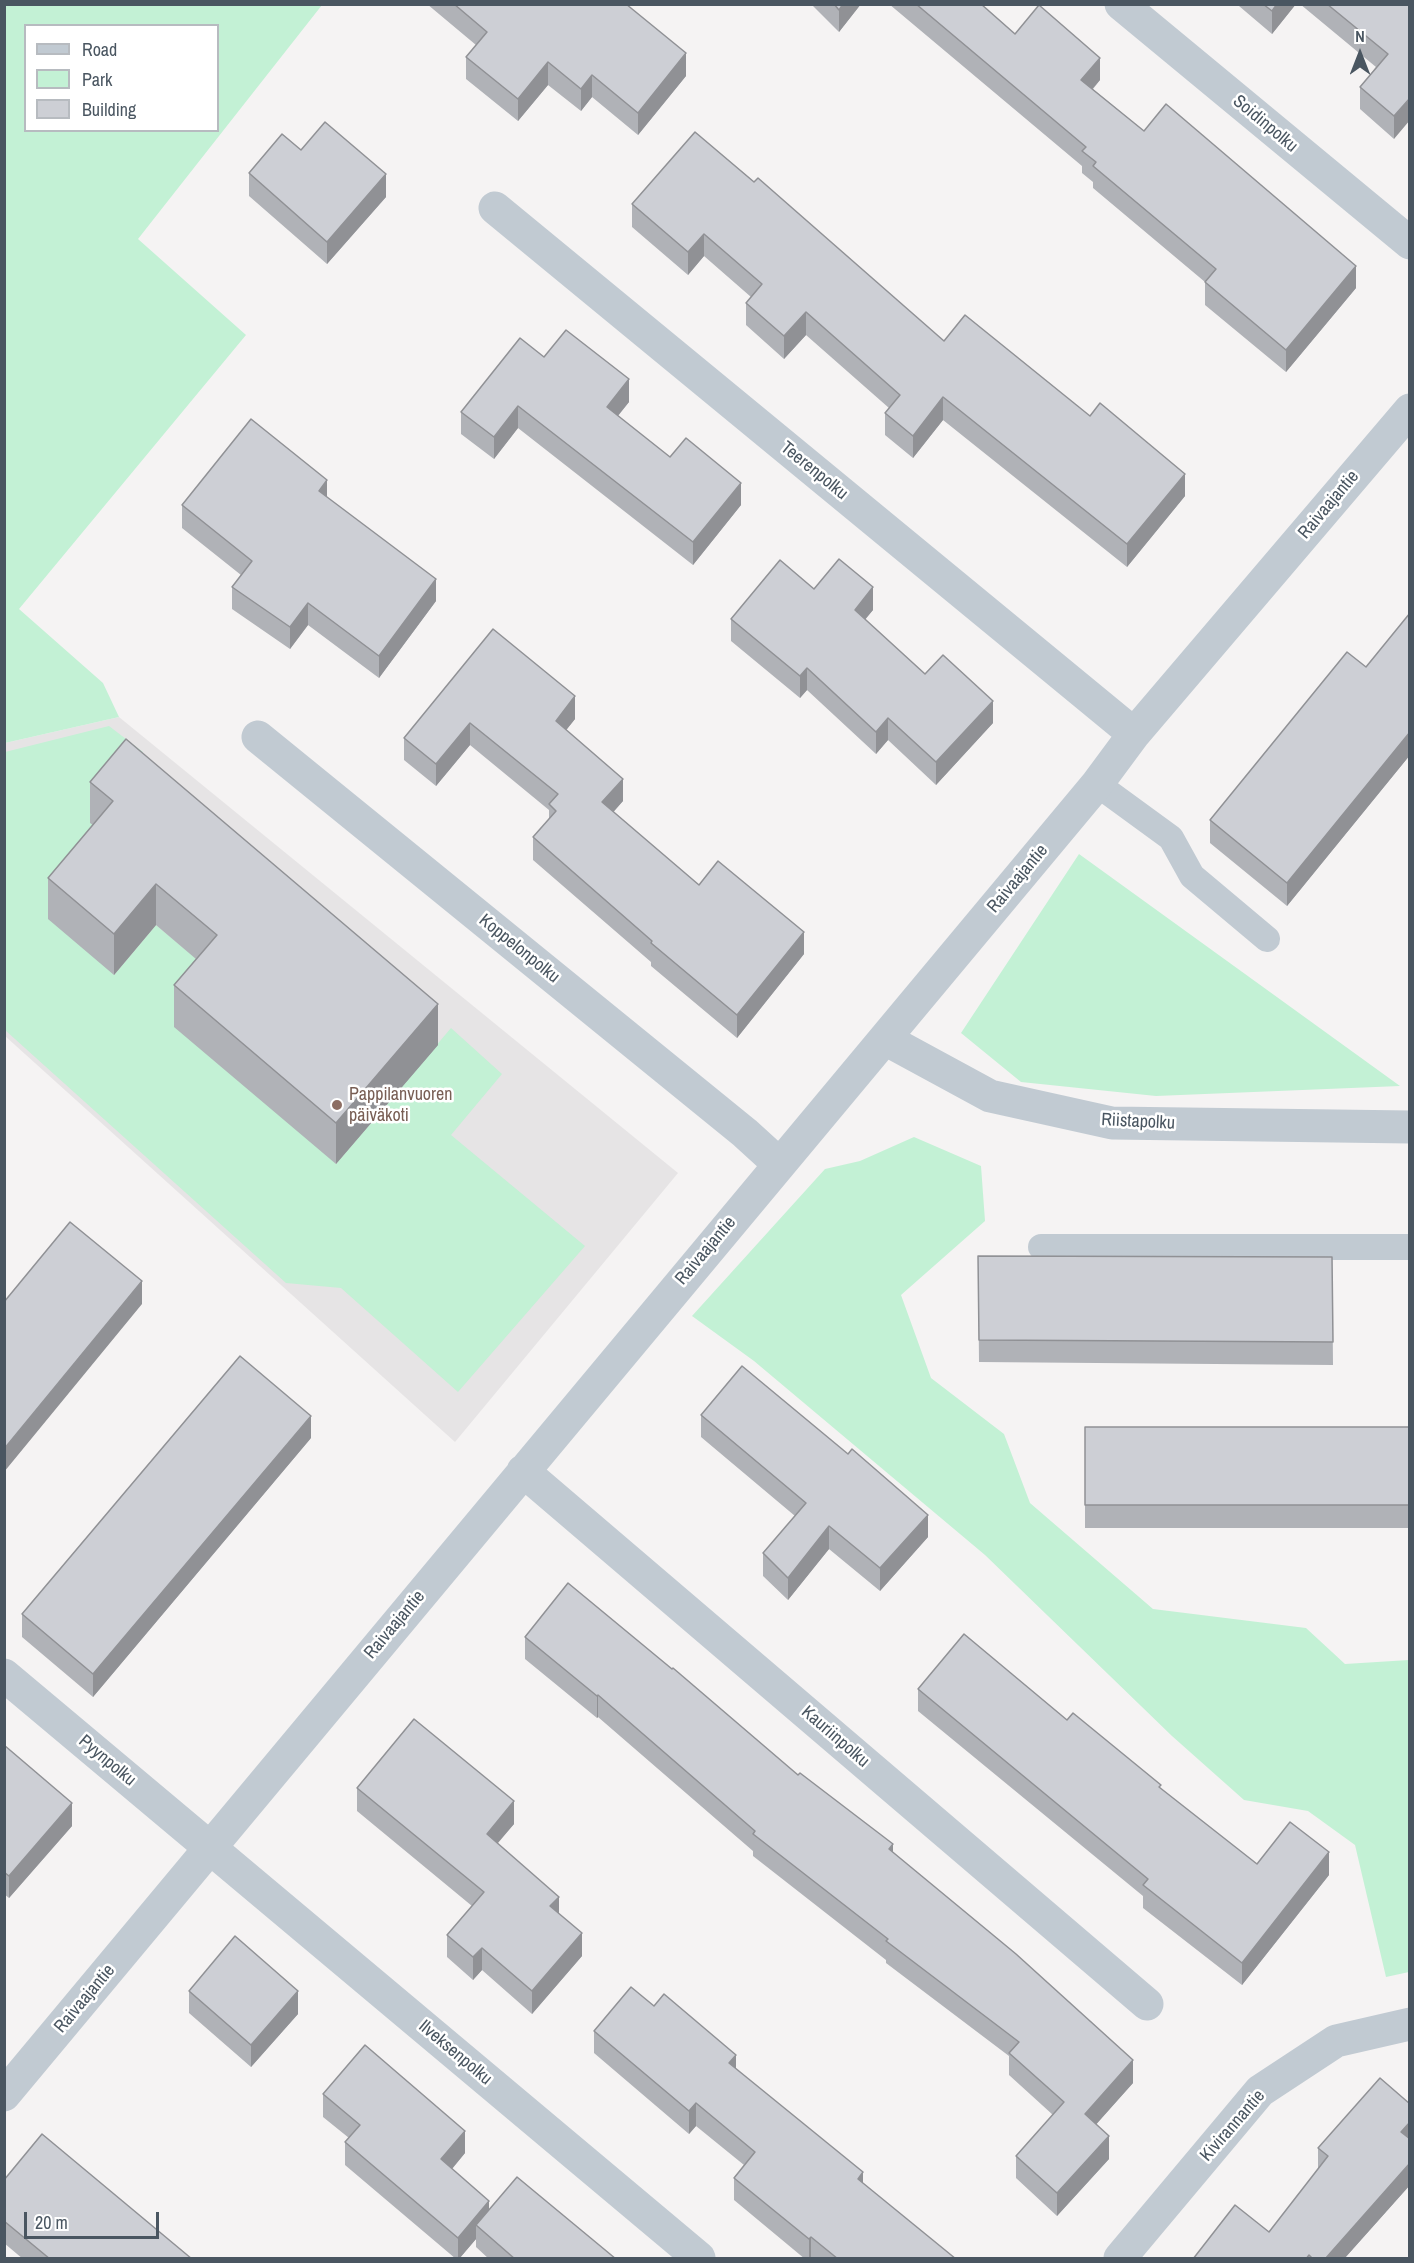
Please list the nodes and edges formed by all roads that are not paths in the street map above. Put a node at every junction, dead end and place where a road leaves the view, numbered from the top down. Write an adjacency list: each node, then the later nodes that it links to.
1 (1121, 4): 3 (street, Soidinpolku)
2 (495, 208): 5 (street, Teerenpolku)
3 (1410, 243)
4 (1410, 410): 5 (street, Raivaajantie)
5 (1134, 734): 7 (street, Raivaajantie)
6 (258, 737): 11 (street, Koppelonpolku)
7 (1097, 784): 8 (lane); 9 (street, Raivaajantie)
8 (1267, 939)
9 (885, 1039): 10 (street, Riistapolku); 11 (street, Raivaajantie)
10 (1410, 1127)
11 (779, 1164): 14 (street, Raivaajantie)
12 (1041, 1247): 13 (lane)
13 (1410, 1247)
14 (523, 1470): 16 (street, Raivaajantie); 17 (street, Kauriinpolku)
15 (4, 1675): 16 (street, Pyynpolku)
16 (212, 1847): 19 (street, Raivaajantie); 20 (street, Ilveksenpolku)
17 (1147, 2004)
18 (1410, 2024): 21 (street, Kivirannantie)
19 (4, 2095)
20 (699, 2259)
21 (1120, 2259)

